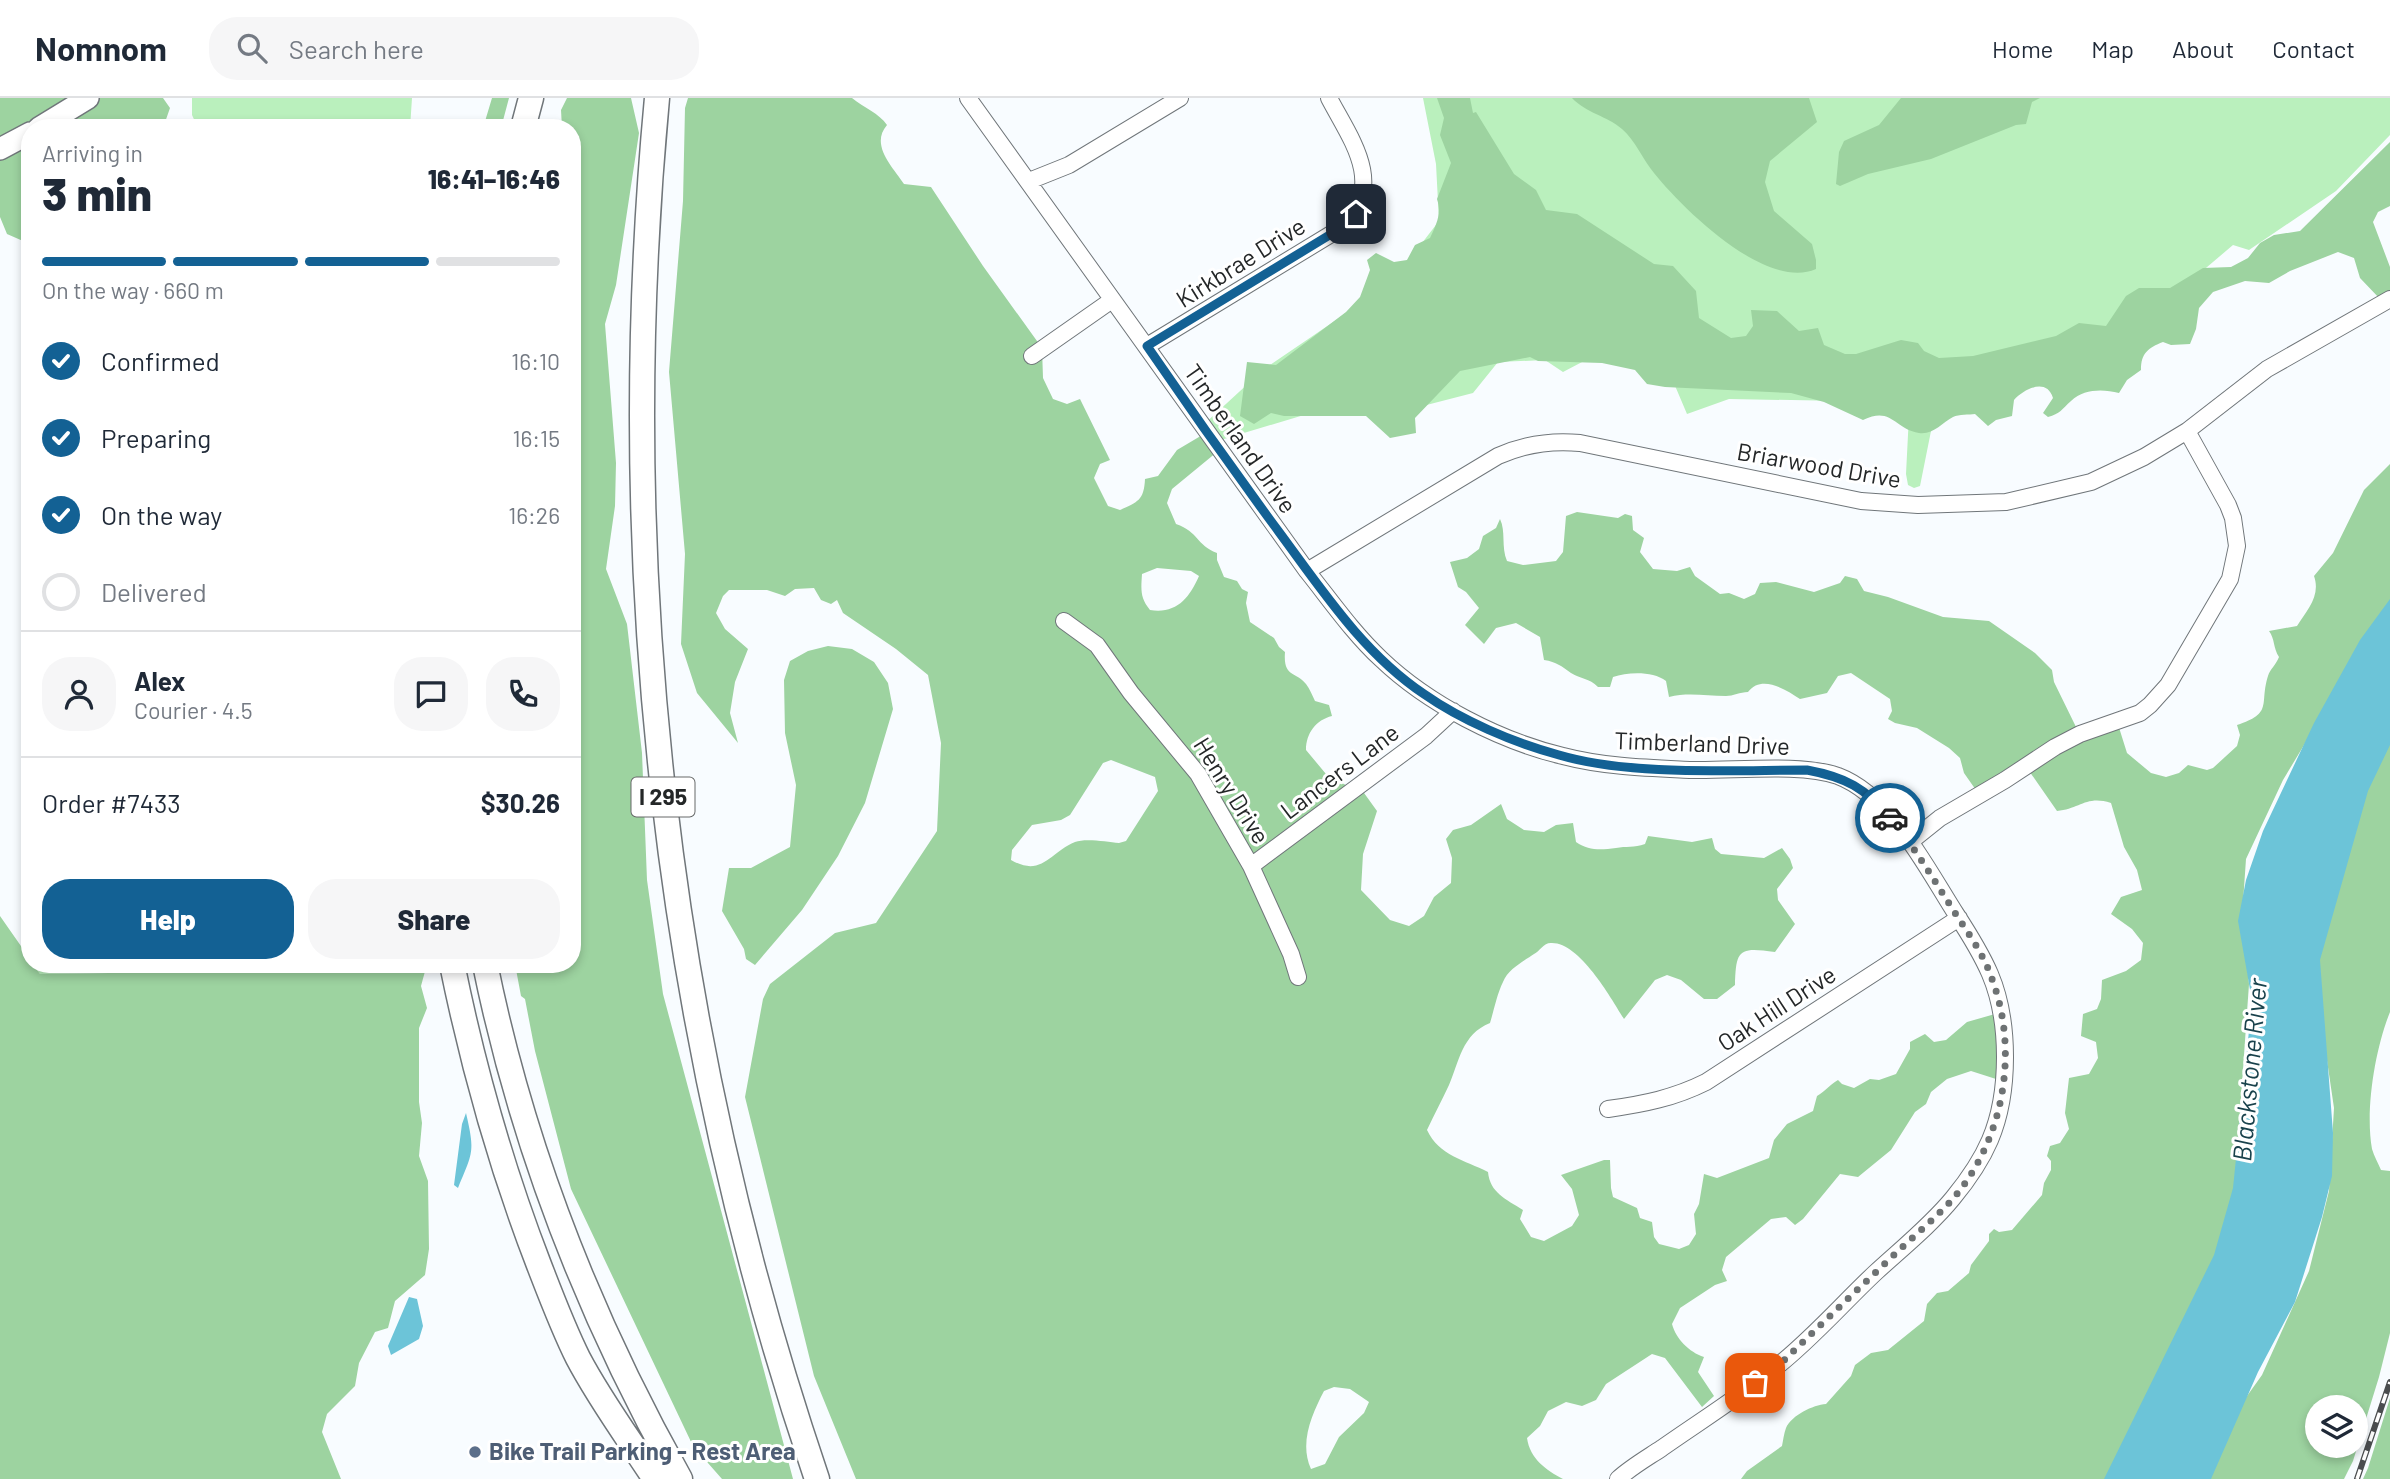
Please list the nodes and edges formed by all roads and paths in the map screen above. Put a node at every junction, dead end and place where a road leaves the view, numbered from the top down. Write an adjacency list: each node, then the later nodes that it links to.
1 (88, 98): 7 (main road)
2 (531, 98): 8 (highway)
3 (657, 98): 29 (highway, I 295)
4 (968, 98): 11 (street)
5 (1180, 98): 11 (street)
6 (1329, 98): 14 (street, Kirkbrae Drive)
7 (54, 119)
8 (525, 119)
9 (21, 138): 10 (main road)
10 (0, 149)
11 (1029, 181): 13 (street, Timberland Drive)
12 (2390, 299): 16 (street, Briarwood Drive)
13 (1112, 300): 14 (street, Timberland Drive); 15 (street)
14 (1147, 346): 17 (street, Timberland Drive)
15 (1032, 356)
16 (2187, 430): 17 (street, Briarwood Drive); 20 (street)
17 (1307, 571): 19 (street, Timberland Drive)
18 (1063, 621): 21 (street, Henry Drive)
19 (1453, 711): 20 (street, Timberland Drive); 21 (street, Lancers Lane)
20 (1910, 842): 22 (street, Timberland Drive)
21 (1251, 866): 25 (street, Henry Drive)
22 (1959, 918): 26 (street, Oak Hill Drive); 30 (street, Timberland Drive)
23 (454, 973): 27 (highway)
24 (487, 973): 28 (highway)
25 (1298, 977)
26 (1608, 1109)
27 (655, 1479)
28 (680, 1479)
29 (817, 1479)
30 (1618, 1479)

